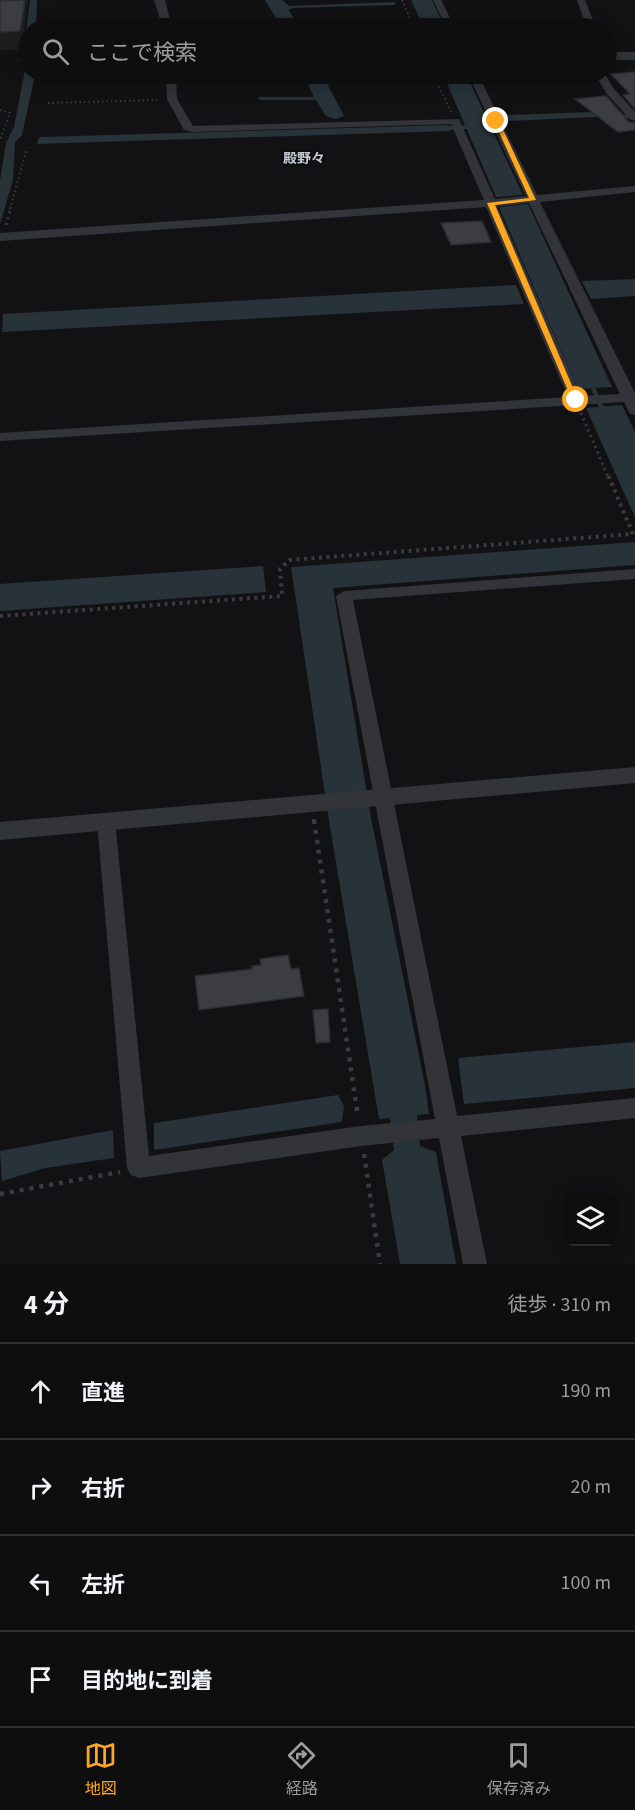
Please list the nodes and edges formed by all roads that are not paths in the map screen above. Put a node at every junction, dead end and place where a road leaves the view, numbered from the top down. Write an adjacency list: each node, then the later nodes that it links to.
1 (161, 0): 4 (street)
2 (437, 0): 5 (street)
3 (581, 0): 6 (street)
4 (166, 18)
5 (446, 18)
6 (588, 18)
7 (617, 54): 8 (street)
8 (635, 55)
9 (171, 84): 15 (street)
10 (478, 84): 14 (street)
11 (606, 84): 12 (street)
12 (632, 116)
13 (635, 189): 14 (street)
14 (533, 200): 15 (street); 18 (street)
15 (490, 203): 16 (street); 19 (street)
16 (2, 237): 17 (street)
17 (0, 250)
18 (629, 397): 19 (street); 20 (street)
19 (578, 400): 21 (street)
20 (635, 411)
21 (0, 437)
22 (635, 574): 24 (street)
23 (635, 776): 24 (street)
24 (383, 797): 25 (street); 28 (street)
25 (106, 821): 26 (street); 28 (street)
26 (0, 831)
27 (635, 1108): 28 (street)
28 (437, 1129): 29 (street)
29 (475, 1264)

